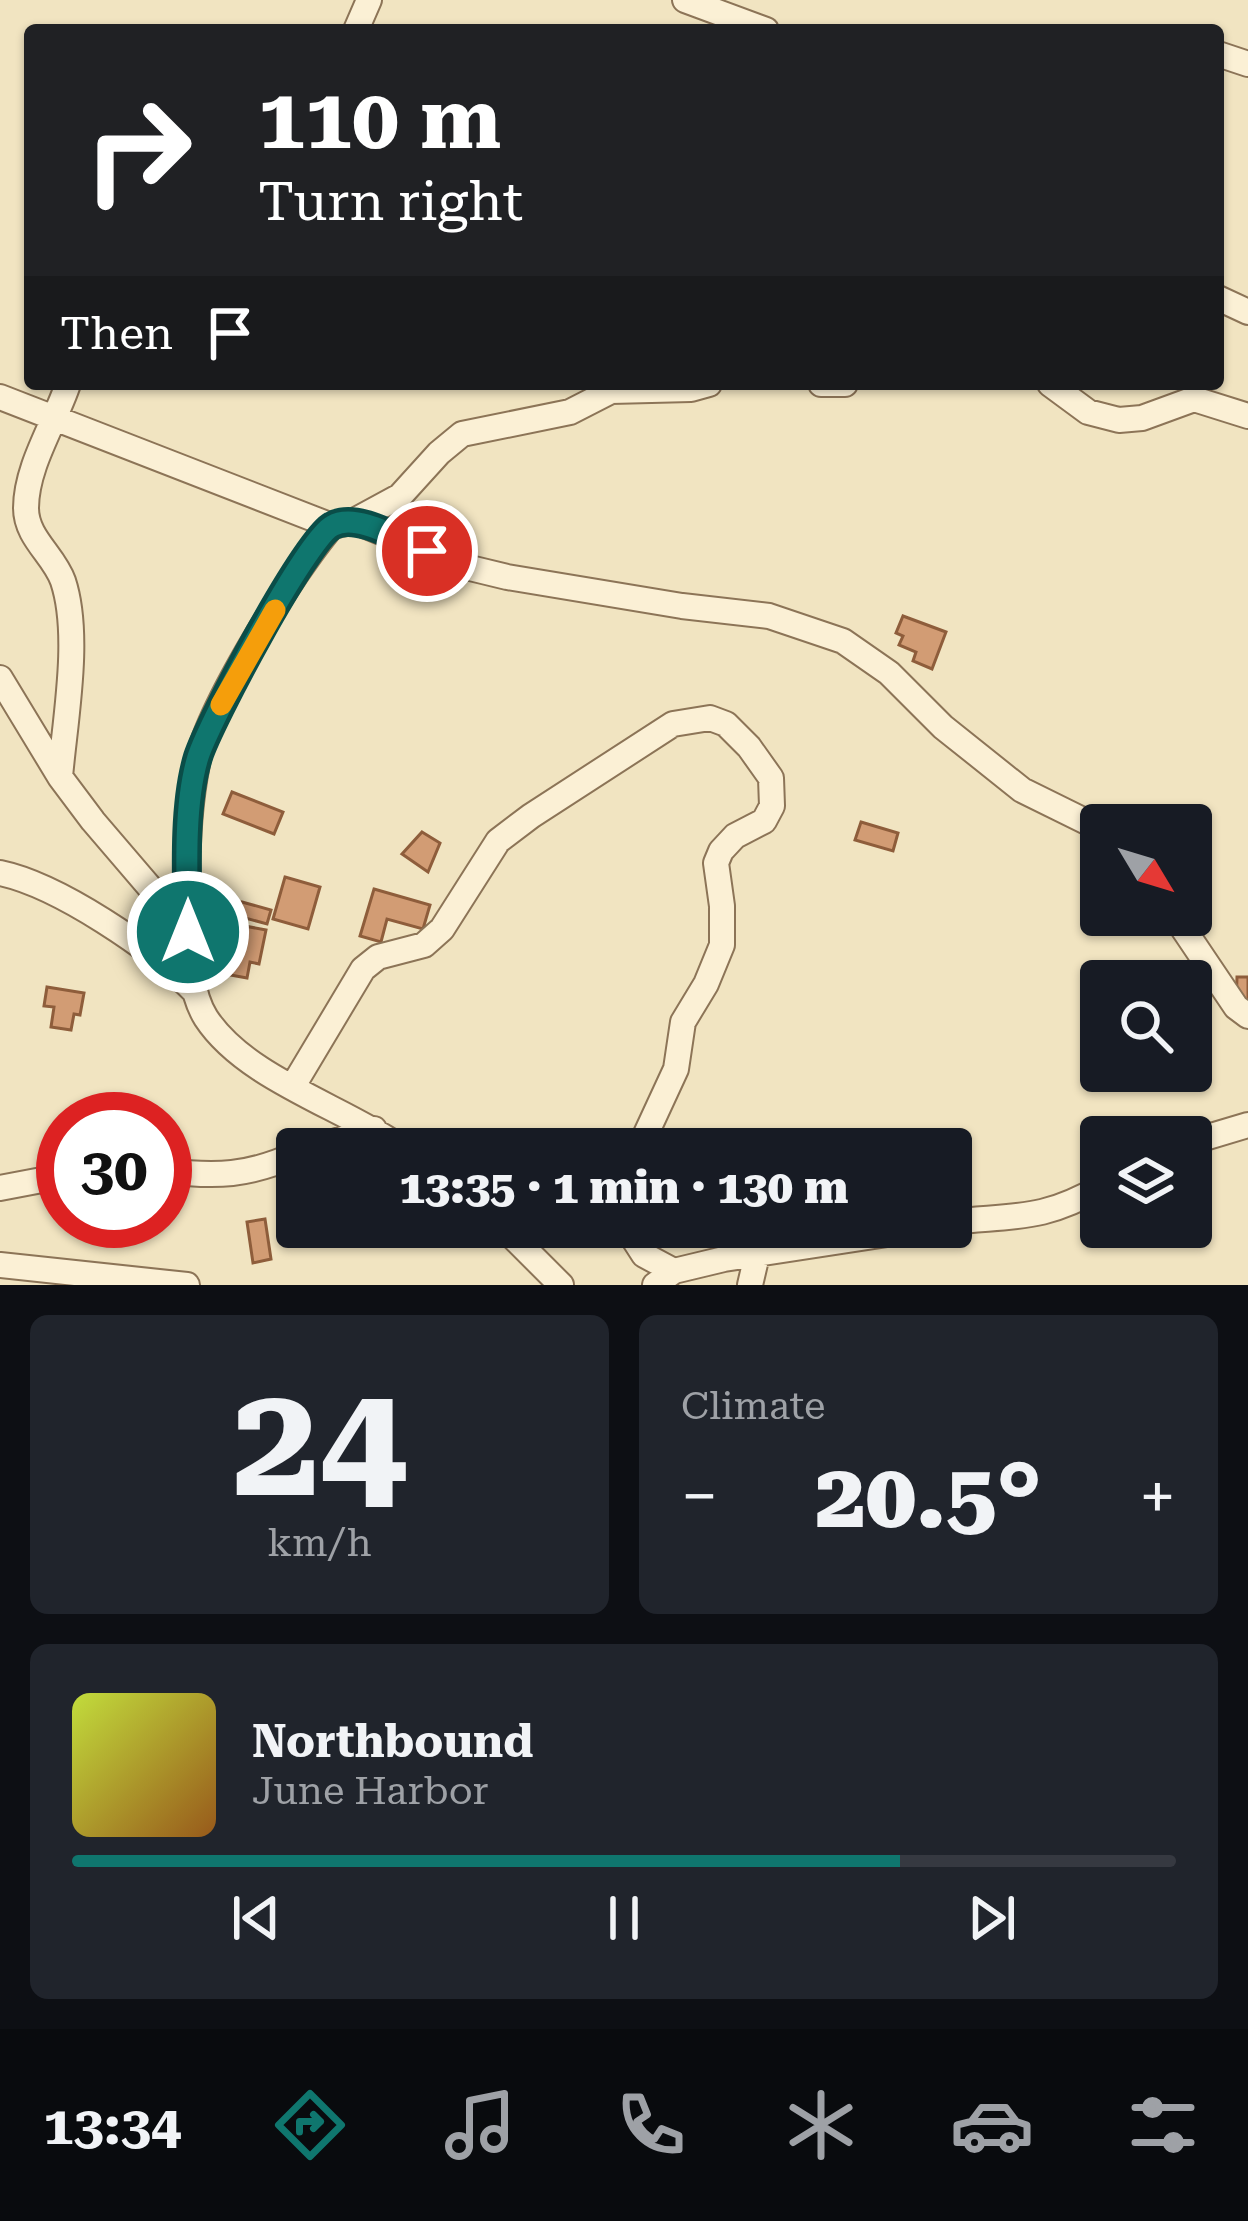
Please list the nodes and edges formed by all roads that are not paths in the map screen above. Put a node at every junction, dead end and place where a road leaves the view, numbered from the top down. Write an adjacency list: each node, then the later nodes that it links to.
1 (685, 0): 2 (street)
2 (750, 24)
3 (66, 390): 8 (street)
4 (650, 390): 9 (street)
5 (1058, 390): 7 (street)
6 (0, 398): 8 (street)
7 (1248, 416)
8 (55, 418): 9 (street); 11 (street)
9 (343, 523): 12 (street); 14 (street)
10 (0, 678): 11 (street)
11 (60, 777): 14 (street)
12 (1080, 819)
13 (0, 873): 16 (street)
14 (188, 932): 16 (street)
15 (1188, 936): 17 (street)
16 (195, 992): 18 (street)
17 (1248, 1016)
18 (293, 1086): 20 (street); 21 (street)
19 (1248, 1125): 22 (street)
20 (372, 1128)
21 (649, 1128)
22 (1212, 1136)
23 (276, 1162): 24 (street)
24 (192, 1174)
25 (36, 1181): 26 (street)
26 (0, 1188)
27 (1080, 1199): 28 (street)
28 (972, 1220)
29 (524, 1248): 36 (street)
30 (639, 1248): 34 (street)
31 (806, 1248): 32 (street)
32 (757, 1256): 34 (street); 37 (street)
33 (0, 1265): 35 (street)
34 (665, 1278)
35 (187, 1285)
36 (561, 1285)
37 (750, 1285)

